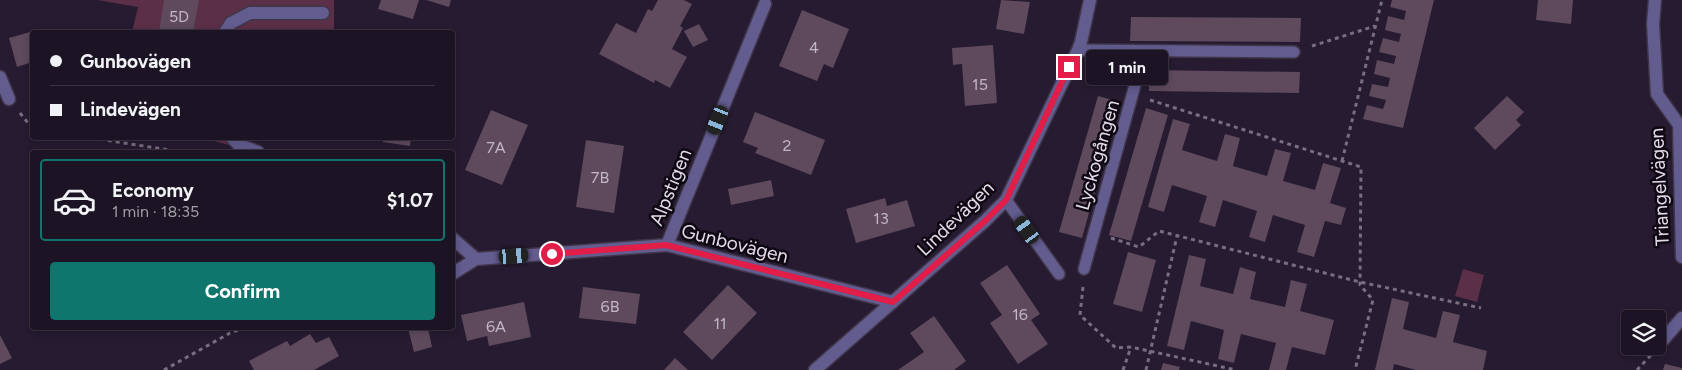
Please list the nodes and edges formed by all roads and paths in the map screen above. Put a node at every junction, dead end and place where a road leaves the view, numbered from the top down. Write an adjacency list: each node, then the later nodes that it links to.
1 (1090, 0): 8 (street, Lindevägen)
2 (1382, 0): 6 (path)
3 (1655, 0): 24 (street, Triangelvägen)
4 (765, 4): 23 (street, Alpstigen)
5 (323, 13): 7 (street)
6 (1376, 26): 10 (path); 18 (path)
7 (226, 30)
8 (1078, 50): 9 (lane); 19 (street, Lindevägen)
9 (1124, 51): 10 (lane); 12 (lane, Lyckogången)
10 (1294, 52)
11 (0, 77): 13 (street)
12 (1132, 94): 18 (path); 20 (lane, Lyckogången)
13 (8, 99)
14 (105, 140): 16 (path)
15 (234, 140): 17 (street)
16 (169, 150)
17 (253, 150)
18 (1342, 161): 29 (path)
19 (1006, 200): 28 (lane); 30 (street, Lindevägen)
20 (1094, 233): 21 (path); 26 (lane, Lyckogången)
21 (1176, 236): 29 (path); 36 (path)
22 (455, 241): 25 (street)
23 (666, 245): 25 (street, Gunbovägen); 30 (street, Gunbovägen)
24 (1682, 257)
25 (476, 259): 27 (street, Gunbovägen)
26 (1084, 269): 35 (path)
27 (455, 272)
28 (1059, 274)
29 (1360, 282): 31 (path); 42 (path)
30 (893, 302): 38 (street, Lindevägen)
31 (1481, 308)
32 (1682, 318): 34 (street)
33 (238, 330): 37 (path)
34 (1666, 338)
35 (1131, 347): 36 (path); 39 (path)
36 (1150, 351): 40 (path); 41 (path)
37 (164, 370)
38 (815, 370)
39 (1123, 370)
40 (1146, 370)
41 (1236, 370)
42 (1354, 370)

